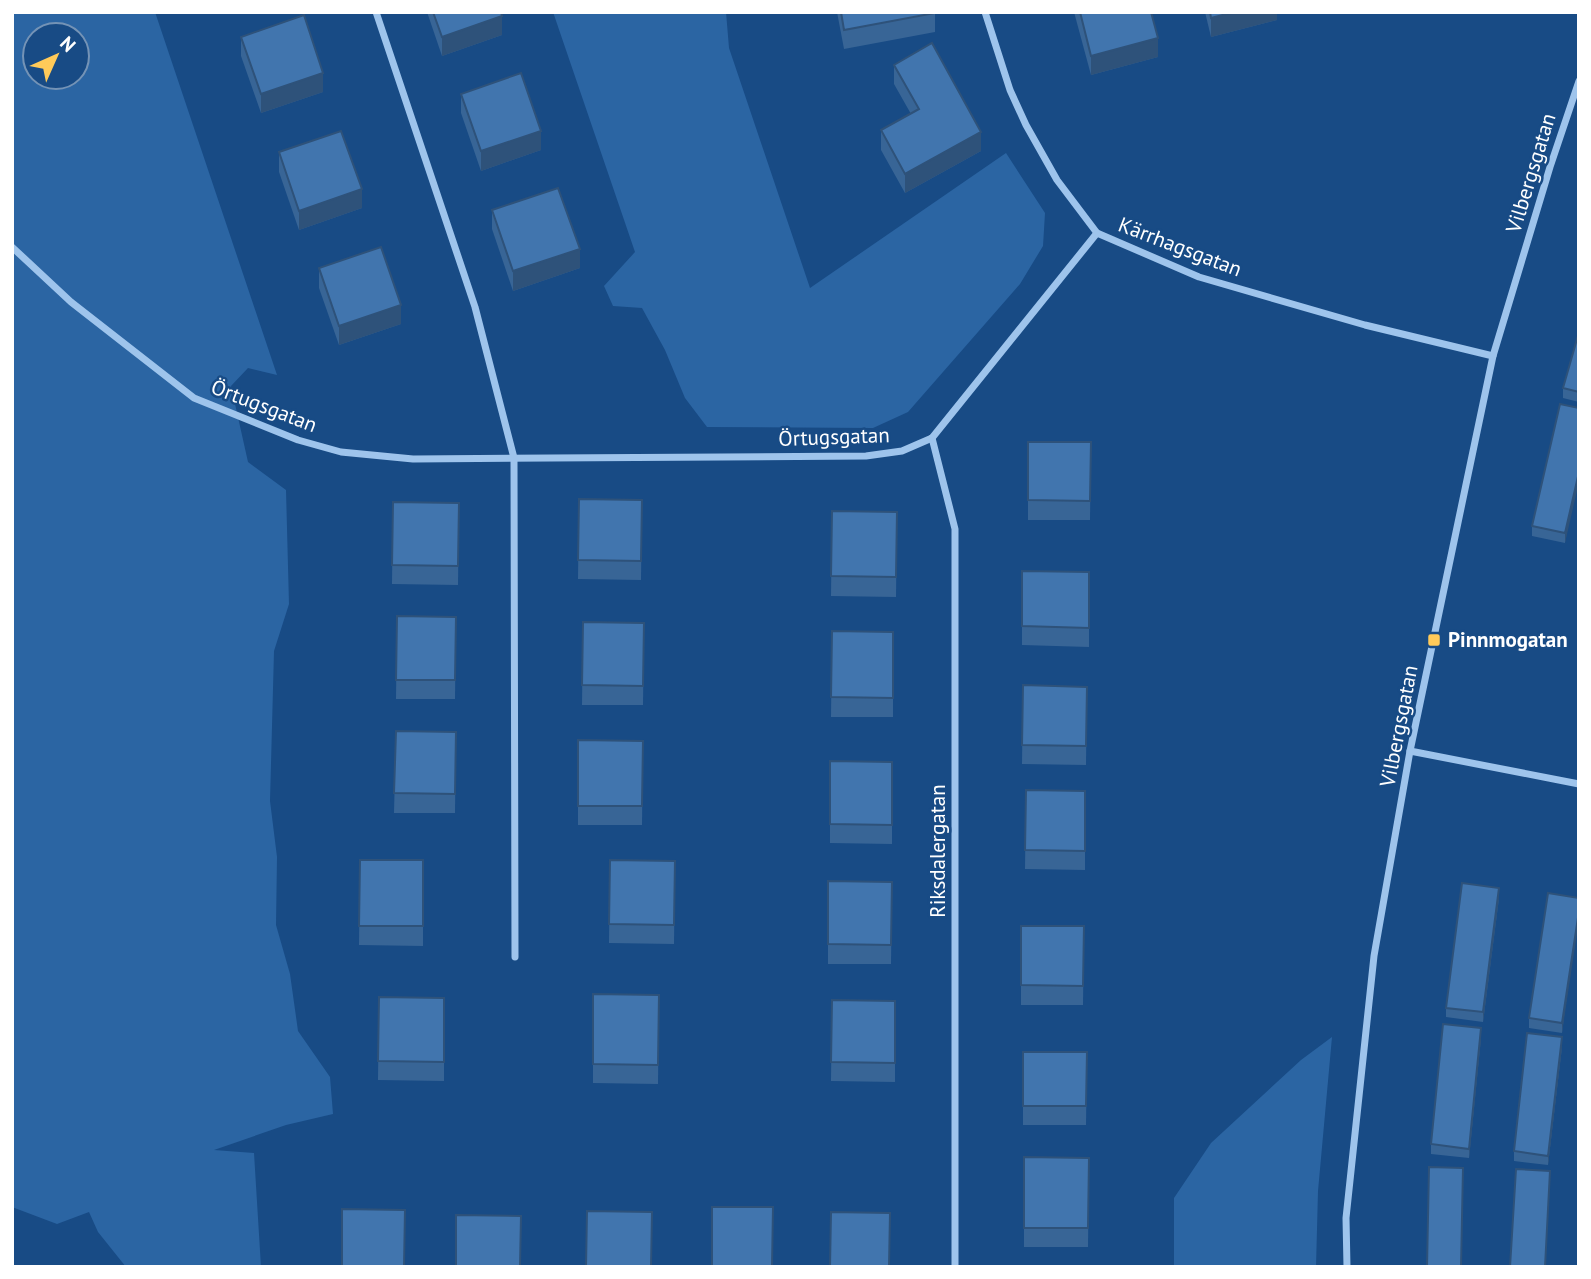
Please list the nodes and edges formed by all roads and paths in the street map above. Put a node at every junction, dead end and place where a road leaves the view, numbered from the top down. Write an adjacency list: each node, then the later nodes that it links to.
1 (376, 12): 8 (street)
2 (985, 12): 4 (street, Kärrhagsgatan)
3 (1579, 81): 6 (street, Vilbergsgatan)
4 (1097, 233): 6 (street, Kärrhagsgatan); 7 (street, Örtugsgatan)
5 (12, 247): 8 (street, Örtugsgatan)
6 (1493, 356): 9 (street, Vilbergsgatan)
7 (932, 438): 8 (street, Örtugsgatan); 12 (street, Riksdalergatan)
8 (514, 458): 11 (street)
9 (1410, 751): 10 (street); 13 (street, Vilbergsgatan)
10 (1579, 784)
11 (515, 957)
12 (955, 1267)
13 (1347, 1267)

